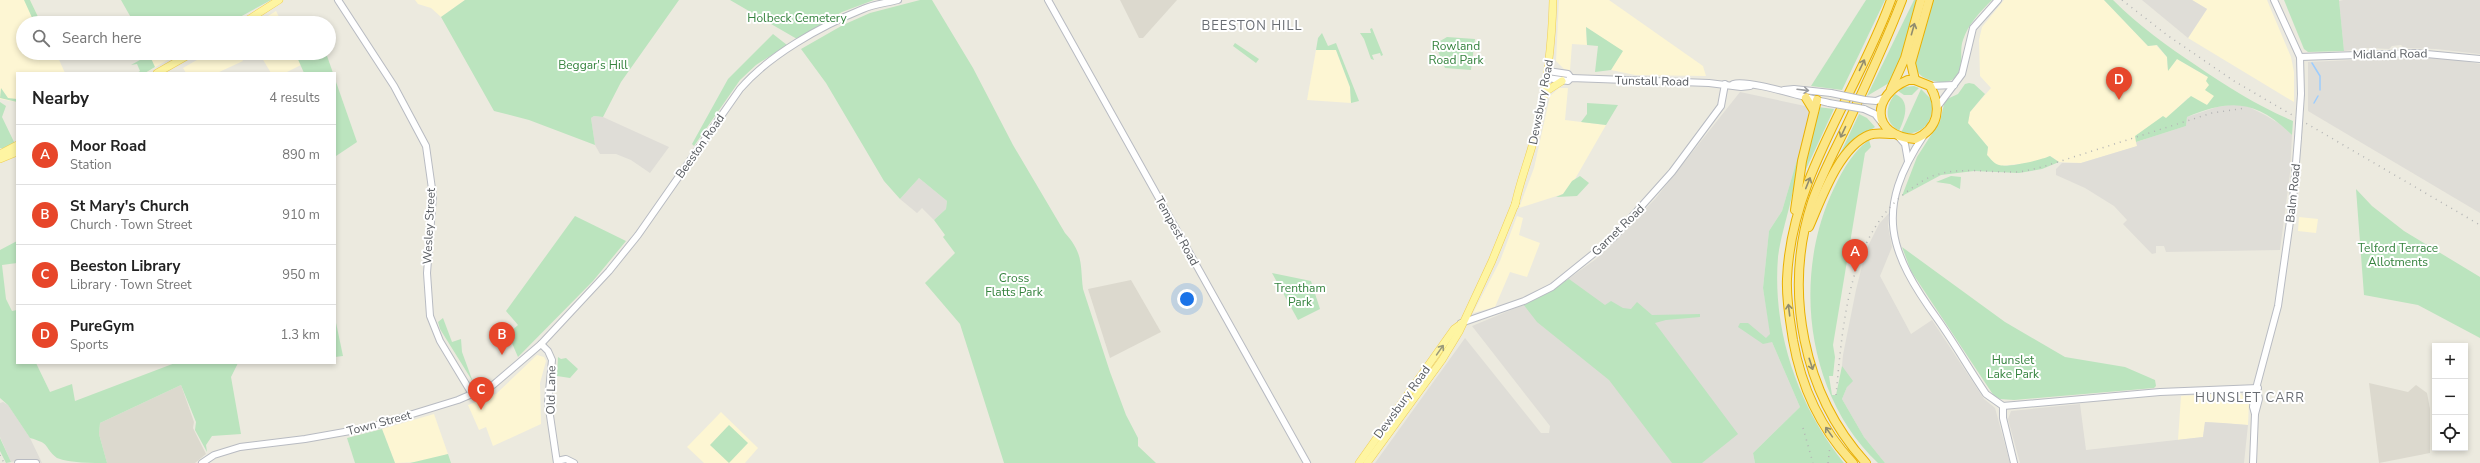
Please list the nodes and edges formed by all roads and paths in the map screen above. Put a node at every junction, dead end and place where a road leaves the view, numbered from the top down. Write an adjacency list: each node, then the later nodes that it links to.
1 (279, 0): 13 (main road)
2 (338, 0): 47 (street, Wesley Street)
3 (898, 0): 45 (street, Beeston Road)
4 (1048, 0): 55 (street, Tempest Road)
5 (1553, 0): 18 (main road, Dewsbury Road)
6 (1891, 0): 43 (highway, one-way to 6)
7 (1902, 0): 23 (highway)
8 (1906, 0): 23 (highway)
9 (1921, 0): 29 (highway, one-way to 9)
10 (1929, 0): 20 (highway)
11 (1998, 0): 24 (street)
12 (2274, 0): 14 (street, Balm Road)
13 (254, 16)
14 (2300, 57): 15 (street, Midland Road); 46 (street, Balm Road, bridge)
15 (2480, 59)
16 (180, 60): 17 (main road)
17 (159, 72)
18 (1548, 74): 19 (street, Tunstall Road); 21 (street, Tunstall Road); 28 (main road, Dewsbury Road)
19 (1571, 78): 21 (street, Tunstall Road); 22 (street, Tunstall Road)
20 (1915, 80): 25 (highway); 29 (highway)
21 (1562, 81): 28 (main road)
22 (1725, 84): 26 (street, Tunstall Road); 44 (street, Garnet Road)
23 (1866, 84): 42 (highway, one-way to 42)
24 (1955, 85): 25 (street); 32 (street)
25 (1930, 86): 32 (highway)
26 (1784, 90): 27 (street, Tunstall Road, one-way to 27); 30 (street, Tunstall Road)
27 (1823, 92): 29 (street, Tunstall Road, bridge); 31 (street)
28 (1544, 93): 44 (main road, Dewsbury Road)
29 (1888, 94): 34 (highway)
30 (1806, 98): 31 (street, Tunstall Road); 33 (highway)
31 (1817, 100): 33 (highway); 34 (street, Tunstall Road, bridge)
32 (1938, 106): 36 (highway)
33 (1814, 111): 43 (highway)
34 (1883, 124): 35 (highway)
35 (1896, 135): 36 (highway); 41 (street); 42 (highway)
36 (1924, 135): 41 (street)
37 (16, 146): 39 (main road)
38 (16, 152): 40 (main road)
39 (0, 154)
40 (0, 159)
41 (1908, 163): 48 (street)
42 (1804, 241): 59 (highway, one-way to 59)
43 (1790, 248): 58 (highway, one-way to 43)
44 (1461, 323): 49 (main road, Dewsbury Road)
45 (541, 344): 47 (street, Town Street); 50 (street, Old Lane)
46 (2258, 388): 48 (street); 61 (street, Balm Road)
47 (472, 394): 53 (street, Town Street)
48 (2003, 406): 60 (street)
49 (1378, 441): 56 (main road, Dewsbury Road); 57 (main road, Dewsbury Road)
50 (557, 462): 54 (street)
51 (19, 463): 52 (street)
52 (36, 463)
53 (202, 463)
54 (574, 463)
55 (1307, 463)
56 (1359, 463)
57 (1367, 463)
58 (1853, 463)
59 (1866, 463)
60 (2014, 463)
61 (2253, 463)

